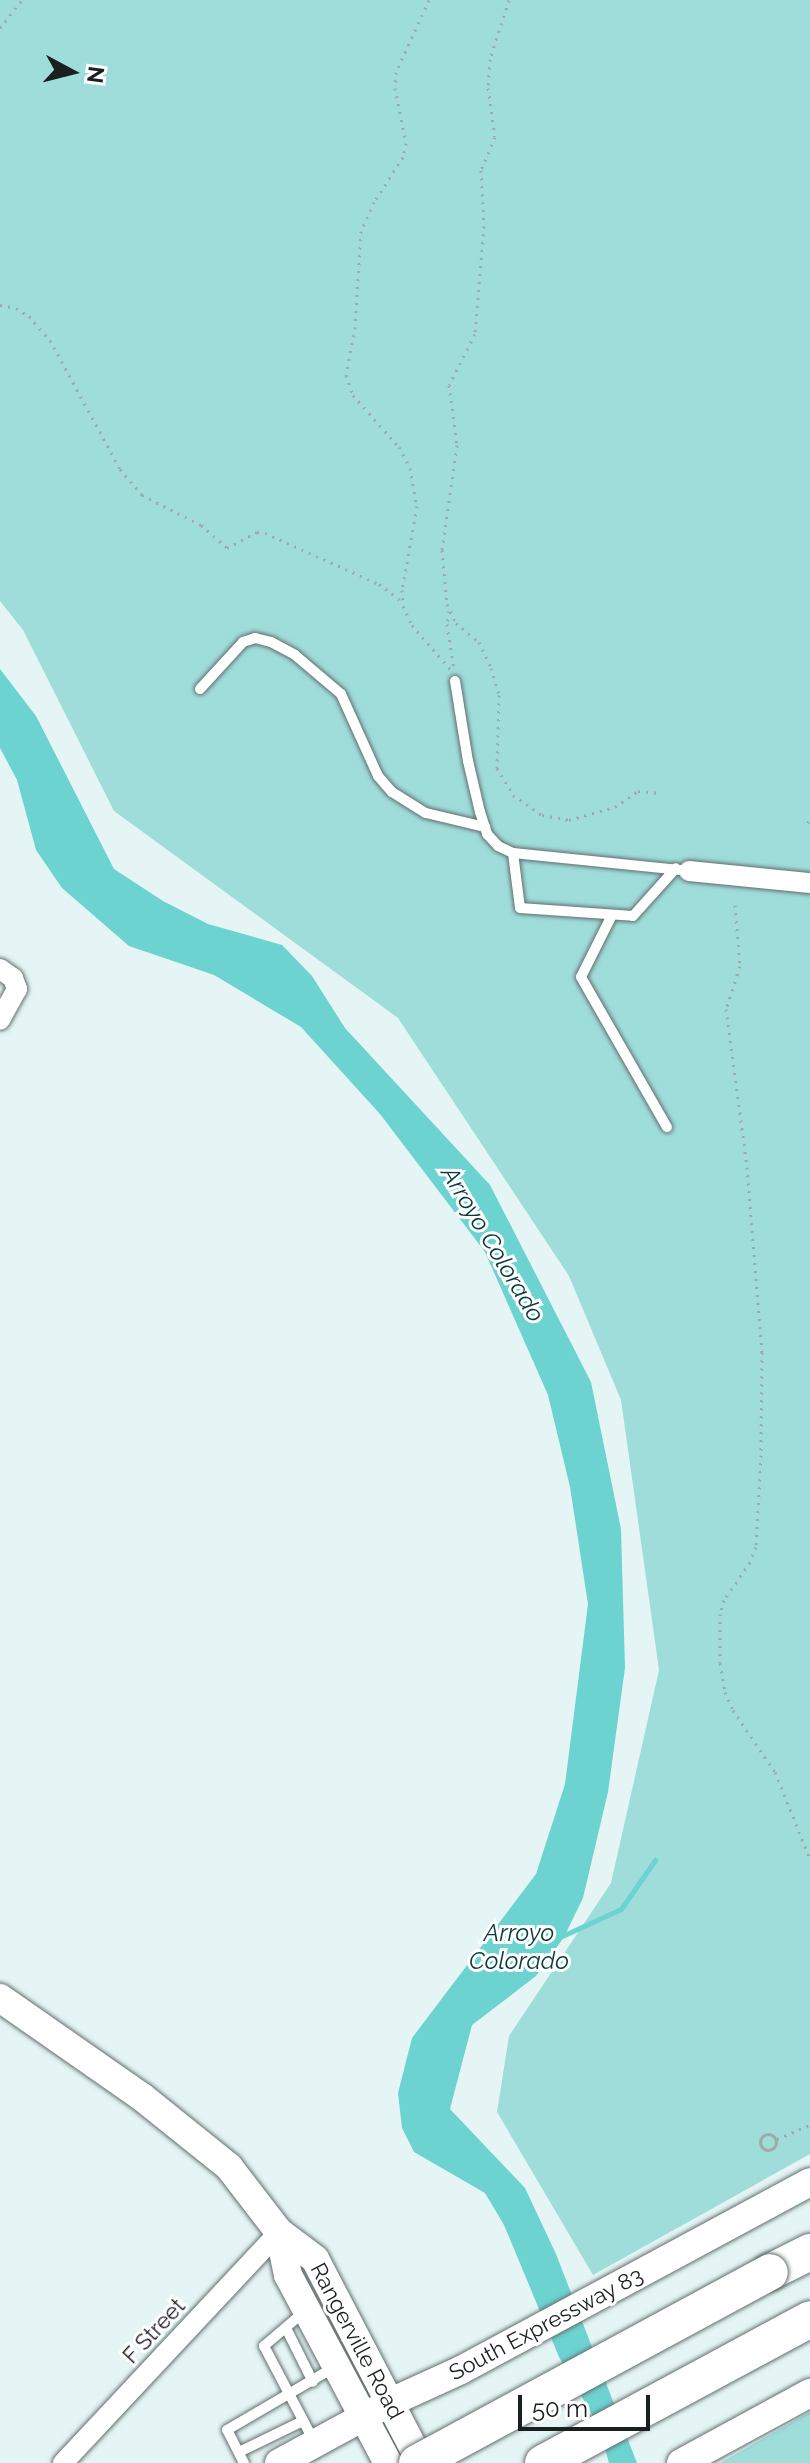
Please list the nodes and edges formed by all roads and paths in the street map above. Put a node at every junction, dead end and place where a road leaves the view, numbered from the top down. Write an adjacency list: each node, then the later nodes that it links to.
1 (22, 0): 4 (path)
2 (429, 0): 6 (path)
3 (509, 0): 7 (path)
4 (0, 28)
5 (0, 305): 6 (path)
6 (403, 602): 7 (path)
7 (449, 611): 10 (path)
8 (455, 681): 13 (lane)
9 (200, 689): 13 (lane)
10 (661, 793)
11 (810, 817): 12 (path)
12 (808, 823)
13 (485, 827): 14 (lane)
14 (513, 853): 15 (lane); 18 (lane)
15 (683, 870): 16 (street); 18 (lane)
16 (810, 883)
17 (735, 905): 22 (path)
18 (612, 915): 21 (lane)
19 (0, 969): 20 (street)
20 (0, 1020)
21 (667, 1127)
22 (810, 1859)
23 (0, 1998): 27 (main road)
24 (810, 2125): 25 (path)
25 (776, 2139)
26 (810, 2182): 35 (main road, South Expressway 83)
27 (279, 2232): 29 (main road); 35 (main road, Rangerville Road); 39 (street, F Street)
28 (810, 2252): 41 (highway, bridge)
29 (296, 2319): 31 (main road); 32 (lane); 34 (lane)
30 (802, 2324): 42 (highway)
31 (337, 2366): 32 (lane); 36 (main road)
32 (313, 2382): 34 (lane)
33 (810, 2393): 43 (main road)
34 (289, 2397): 37 (lane); 38 (lane)
35 (391, 2402): 36 (main road, South Expressway 83); 41 (main road, Rangerville Road)
36 (364, 2417): 37 (main road, South Expressway 83); 40 (main road)
37 (306, 2449): 38 (lane)
38 (241, 2458)
39 (63, 2463)
40 (388, 2463)
41 (419, 2463)
42 (543, 2463)
43 (681, 2463)

